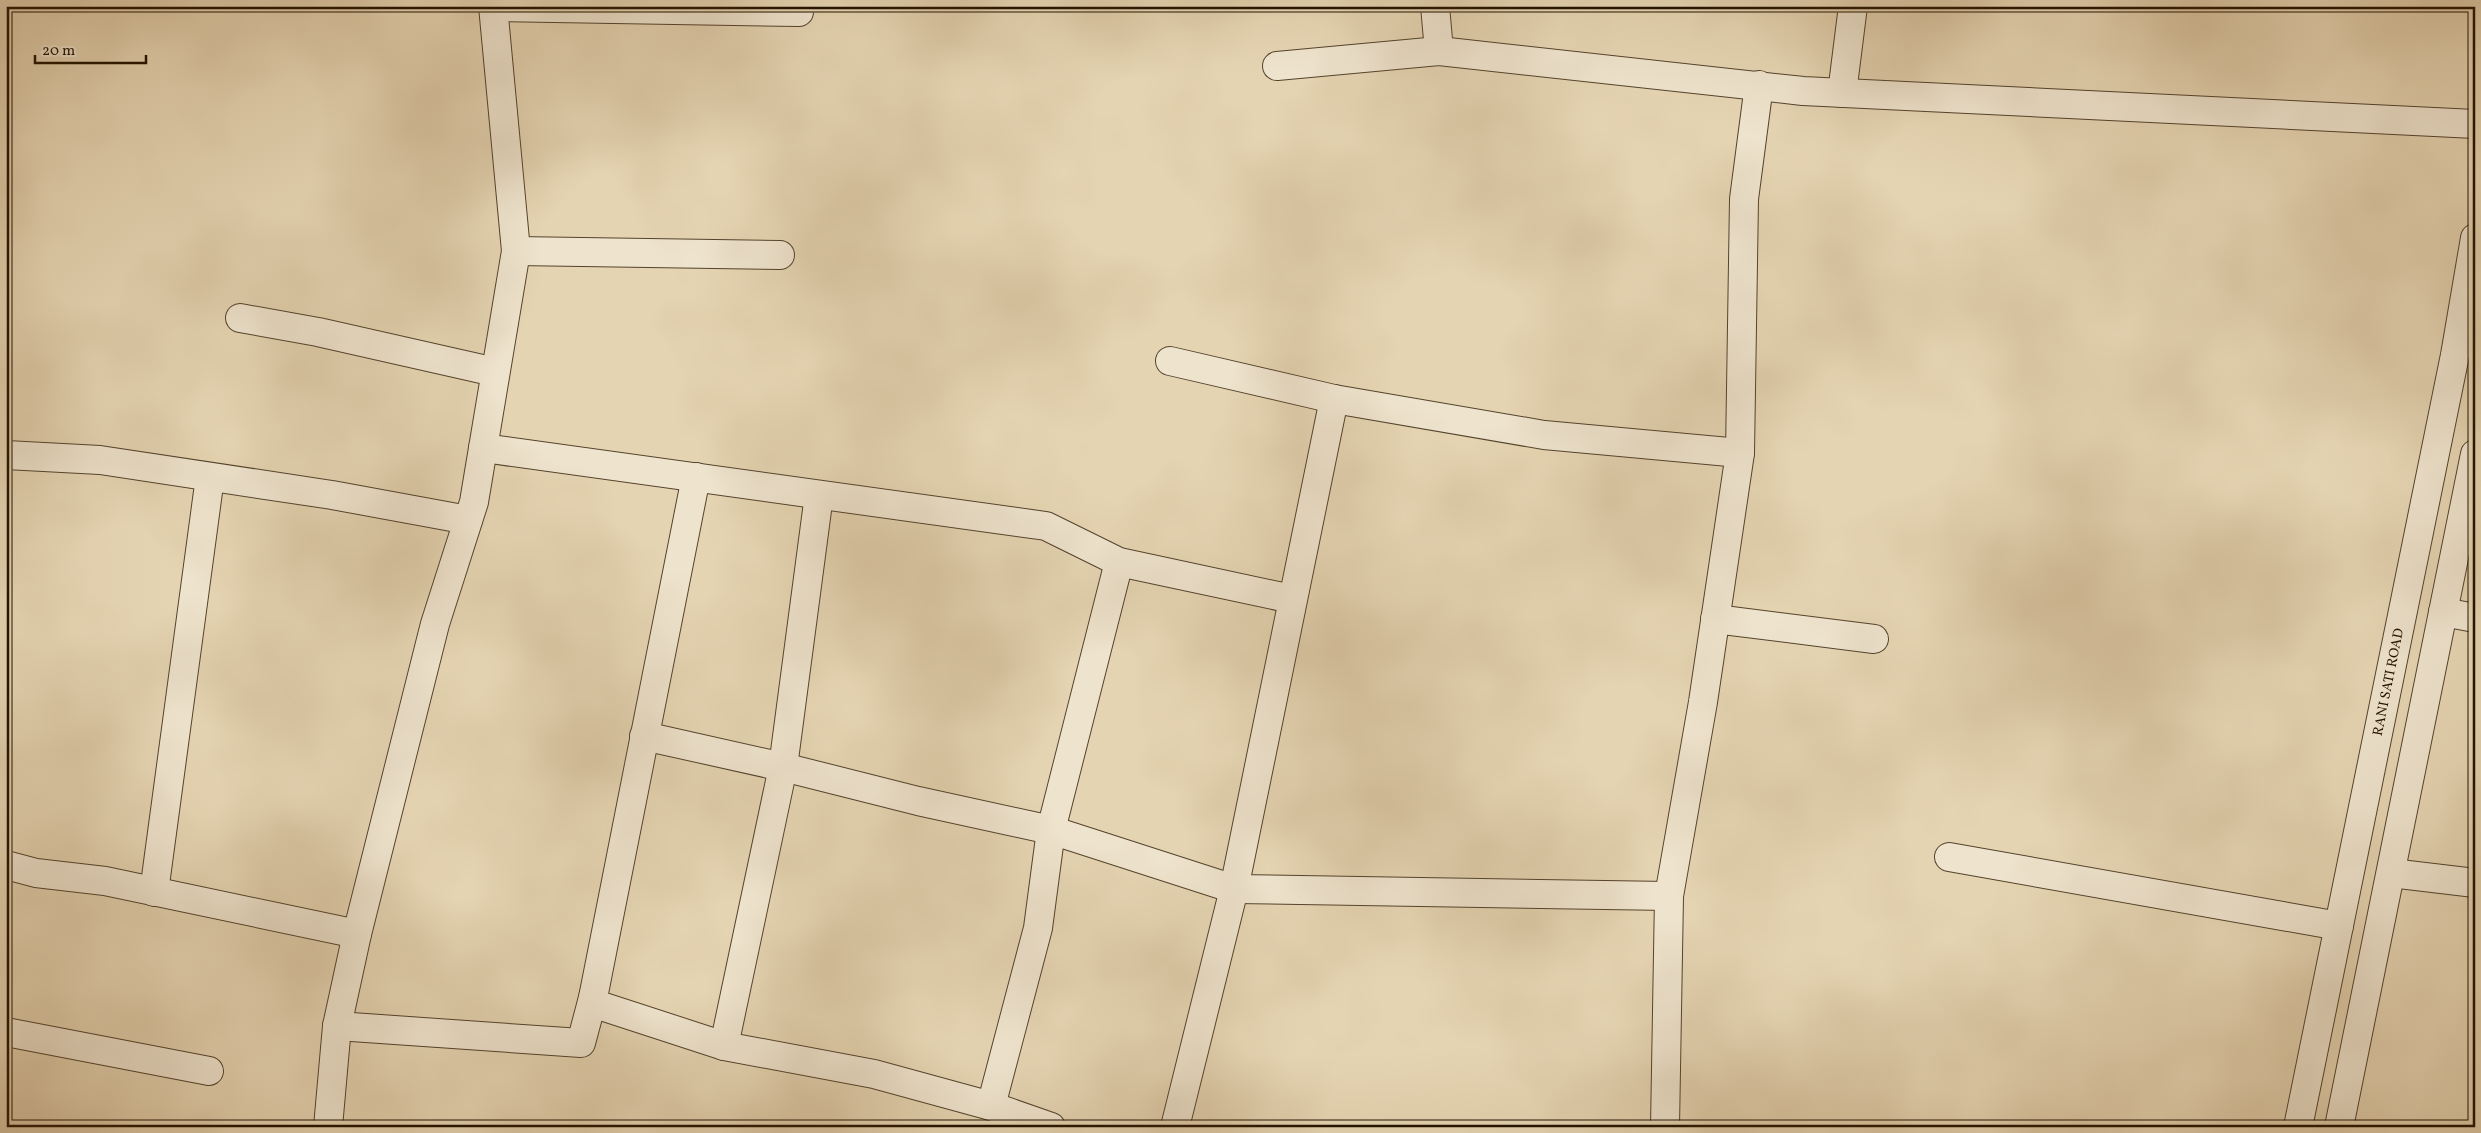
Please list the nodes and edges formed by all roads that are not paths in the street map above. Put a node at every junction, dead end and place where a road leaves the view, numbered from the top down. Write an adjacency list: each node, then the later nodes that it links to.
1 (1435, 6): 5 (street)
2 (1853, 6): 8 (street)
3 (493, 7): 4 (street); 11 (street)
4 (798, 12)
5 (1439, 51): 6 (street); 7 (street)
6 (1277, 66)
7 (1759, 85): 8 (street); 19 (street)
8 (1842, 93): 9 (street)
9 (2475, 124)
10 (2475, 238): 14 (street, RANI SATI ROAD)
11 (516, 252): 12 (street); 16 (street)
12 (780, 255)
13 (240, 318): 16 (street)
14 (2465, 357): 42 (street, RANI SATI ROAD)
15 (1170, 361): 17 (street)
16 (495, 372): 18 (street)
17 (1334, 399): 19 (street); 27 (street)
18 (483, 448): 23 (street); 25 (street)
19 (1740, 453): 30 (street)
20 (2475, 454): 28 (street)
21 (6, 455): 22 (street)
22 (210, 477): 25 (street); 40 (street)
23 (696, 477): 24 (street); 32 (street)
24 (818, 496): 26 (street); 33 (street)
25 (468, 520): 43 (street)
26 (1119, 562): 27 (street); 34 (street)
27 (1292, 599): 39 (street)
28 (2443, 612): 29 (street); 37 (street)
29 (2475, 618)
30 (1716, 619): 31 (street); 41 (street)
31 (1874, 639)
32 (644, 736): 33 (street); 44 (street)
33 (783, 767): 34 (street); 47 (street)
34 (1051, 830): 39 (street); 49 (street)
35 (1949, 857): 42 (street)
36 (6, 865): 40 (street)
37 (2391, 873): 38 (street); 55 (street)
38 (2475, 883)
39 (1234, 890): 41 (street); 52 (street)
40 (154, 892): 43 (street)
41 (1669, 896): 53 (street)
42 (2339, 926): 54 (street, RANI SATI ROAD)
43 (356, 934): 45 (street)
44 (594, 994): 45 (street); 47 (street)
45 (337, 1026): 50 (street)
46 (6, 1032): 48 (street)
47 (724, 1046): 49 (street)
48 (209, 1071)
49 (991, 1106): 51 (street)
50 (328, 1127)
51 (1051, 1127)
52 (1175, 1127)
53 (1665, 1127)
54 (2298, 1127)
55 (2339, 1127)

